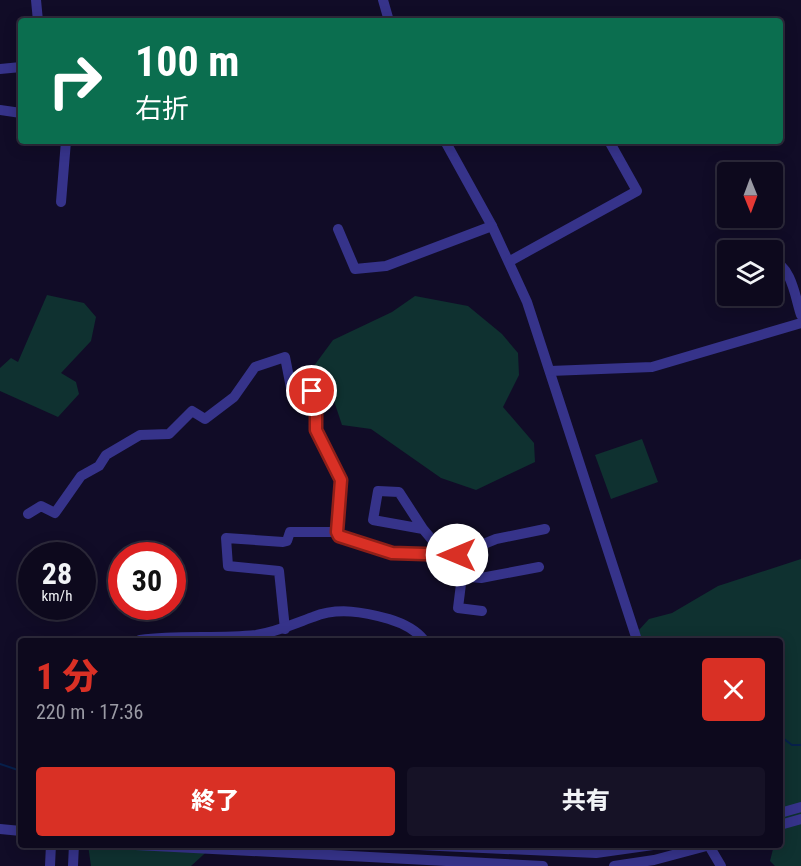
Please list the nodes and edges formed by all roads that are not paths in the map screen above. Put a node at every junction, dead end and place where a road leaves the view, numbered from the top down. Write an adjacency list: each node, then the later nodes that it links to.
1 (36, 0): 3 (street)
2 (383, 0): 4 (street)
3 (38, 18)
4 (388, 18)
5 (18, 67): 6 (street)
6 (0, 69)
7 (0, 110): 8 (street)
8 (18, 112)
9 (66, 144): 12 (street)
10 (448, 144): 13 (street)
11 (611, 144): 15 (street)
12 (61, 202)
13 (492, 226): 14 (street); 15 (street)
14 (338, 229)
15 (510, 261): 19 (street)
16 (783, 266): 17 (street)
17 (801, 315)
18 (801, 323): 19 (street)
19 (550, 371): 31 (street)
20 (28, 514): 23 (street)
21 (423, 529): 21 (street); 25 (street)
22 (545, 529): 24 (street)
23 (337, 532): 25 (street); 28 (street)
24 (470, 550): 25 (street); 26 (street); 27 (street)
25 (445, 555)
26 (539, 567)
27 (482, 611)
28 (285, 629): 29 (street); 30 (street)
29 (186, 638)
30 (422, 638)
31 (636, 638)
32 (801, 807): 33 (street)
33 (783, 812)
34 (801, 819): 35 (street)
35 (783, 824)
36 (0, 829): 37 (street)
37 (18, 831)
38 (51, 848): 45 (street)
39 (74, 848): 46 (street)
40 (194, 848): 47 (street)
41 (485, 848): 42 (street)
42 (632, 848)
43 (699, 848): 48 (street)
44 (712, 848): 49 (street)
45 (50, 866)
46 (73, 866)
47 (543, 866)
48 (614, 866)
49 (721, 866)

